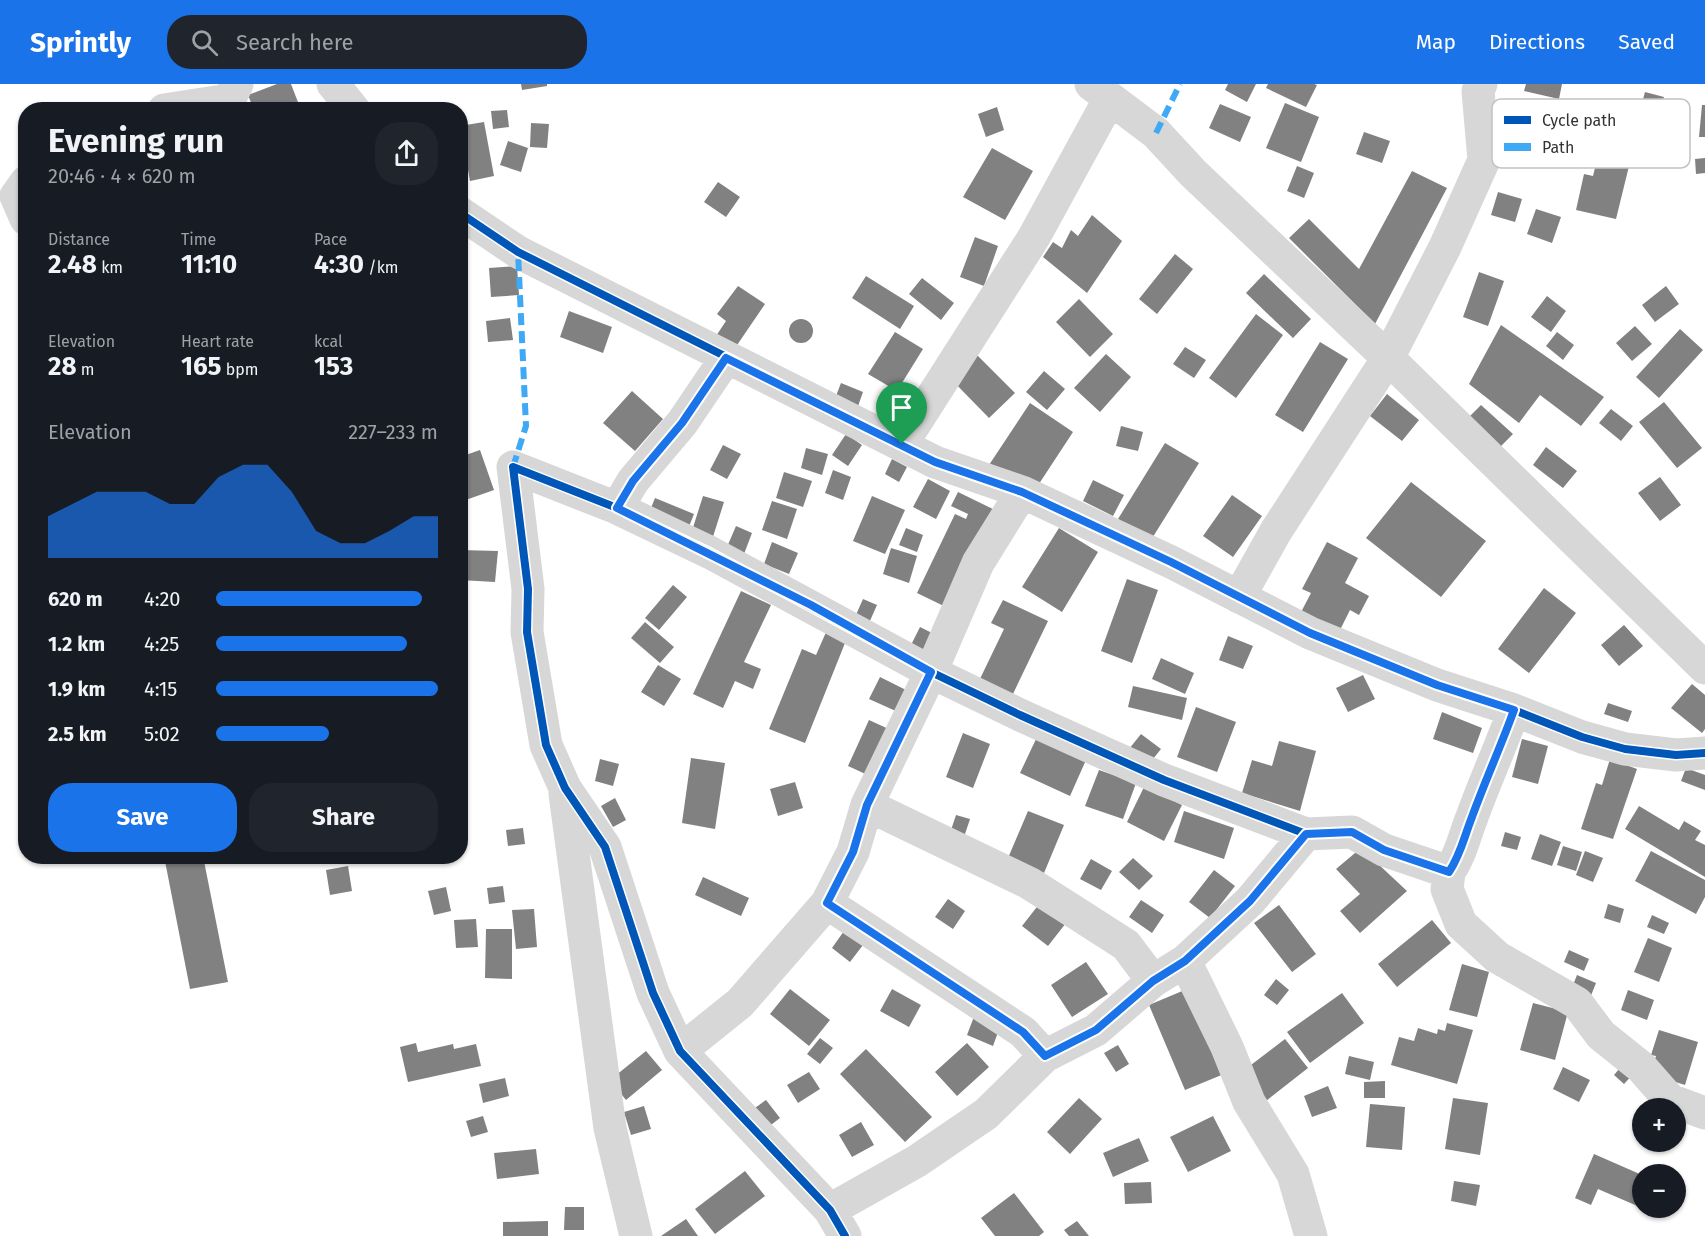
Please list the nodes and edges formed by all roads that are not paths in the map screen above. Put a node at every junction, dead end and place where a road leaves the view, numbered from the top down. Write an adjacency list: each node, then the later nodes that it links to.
1 (237, 84): 5 (street)
2 (333, 84): 6 (street)
3 (1481, 84): 9 (street)
4 (1100, 92): 9 (street); 10 (street)
5 (214, 102)
6 (348, 102)
7 (468, 218): 8 (street)
8 (726, 358): 10 (street); 12 (street)
9 (1388, 358): 13 (street); 14 (street)
10 (902, 444): 11 (street)
11 (1022, 492): 13 (street); 15 (street)
12 (617, 508): 15 (street); 18 (street)
13 (1239, 597): 16 (street)
14 (1705, 668)
15 (931, 672): 19 (street); 20 (street)
16 (1514, 710): 17 (street); 21 (street)
17 (1705, 753)
18 (565, 788): 25 (street); 29 (street)
19 (867, 805): 22 (street); 24 (street)
20 (1306, 834): 21 (street); 23 (street)
21 (1449, 872): 27 (street)
22 (827, 903): 25 (street); 26 (street)
23 (1185, 961): 24 (street); 30 (street)
24 (1153, 981): 26 (street)
25 (681, 1050): 28 (street)
26 (1045, 1056): 28 (street)
27 (1705, 1113)
28 (837, 1223)
29 (636, 1236)
30 (1311, 1236)

